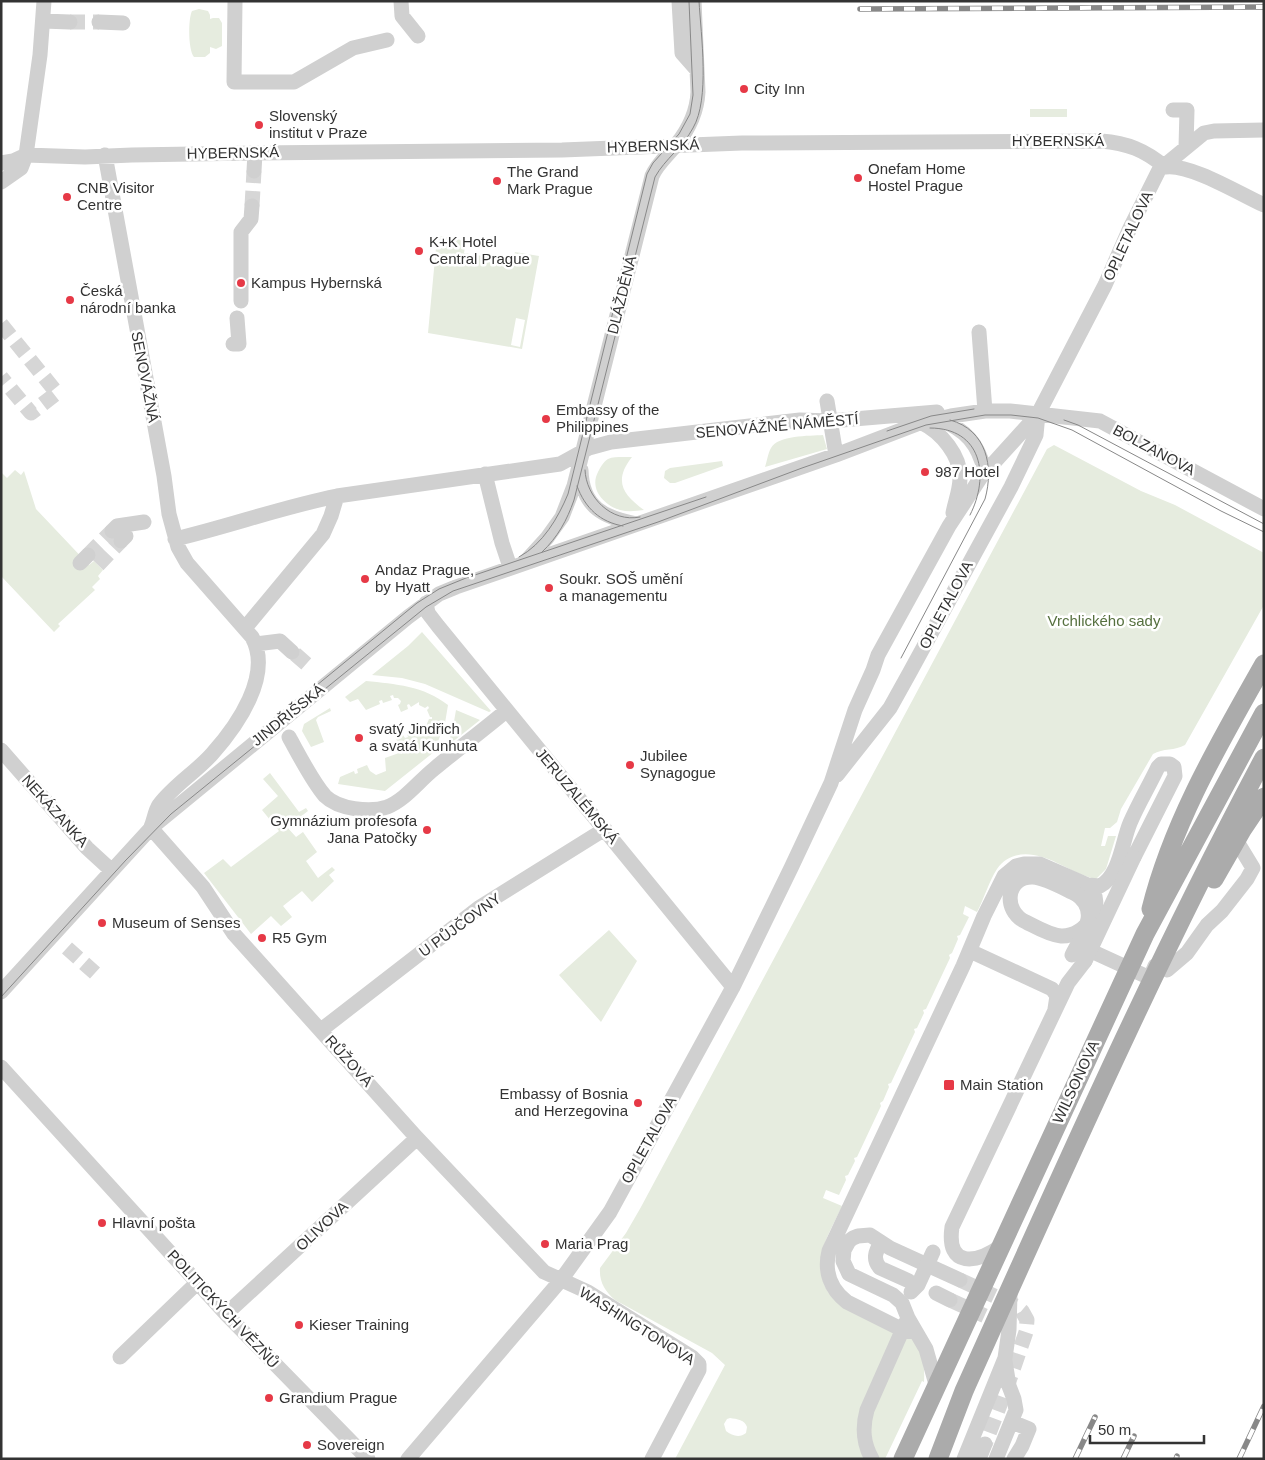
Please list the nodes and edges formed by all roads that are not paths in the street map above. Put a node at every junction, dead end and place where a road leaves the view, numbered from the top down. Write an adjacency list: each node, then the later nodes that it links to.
1 (44, 1): 6 (street)
2 (235, 1): 11 (street)
3 (400, 1): 10 (street)
4 (694, 1): 12 (street, DLÁŽDĚNÁ)
5 (674, 4): 12 (street)
6 (43, 21): 7 (street); 18 (street)
7 (70, 22)
8 (99, 22): 9 (street)
9 (123, 23)
10 (418, 36)
11 (387, 40)
12 (697, 70): 15 (street, DLÁŽDĚNÁ)
13 (1173, 110): 16 (street)
14 (1264, 130): 16 (street, OPLETALOVA)
15 (676, 145): 17 (street, HYBERNSKÁ); 21 (street, HYBERNSKÁ); 36 (street, DLÁŽDĚNÁ)
16 (1186, 147): 21 (street, OPLETALOVA)
17 (255, 153): 19 (street, HYBERNSKÁ); 22 (street)
18 (26, 155): 19 (street, HYBERNSKÁ); 20 (street); 23 (street)
19 (104, 155): 46 (street, SENOVÁŽNÁ)
20 (1, 163)
21 (1165, 167): 24 (street, HYBERNSKÁ); 32 (street, OPLETALOVA)
22 (254, 171)
23 (1, 182)
24 (1264, 205)
25 (252, 206): 26 (street)
26 (241, 301)
27 (237, 318): 29 (street)
28 (979, 332): 31 (street)
29 (233, 344)
30 (826, 401): 34 (street)
31 (979, 412): 32 (street, SENOVÁŽNÉ NÁMĚSTÍ); 33 (street, SENOVÁŽNÉ NÁMĚSTÍ); 34 (street, SENOVÁŽNÉ NÁMĚSTÍ)
32 (1039, 413): 38 (street, OPLETALOVA); 41 (street, BOLZANOVA); 58 (street, OPLETALOVA)
33 (939, 419): 35 (street, SENOVÁŽNÉ NÁMĚSTÍ); 38 (street)
34 (830, 421): 36 (street, SENOVÁŽNÉ NÁMĚSTÍ); 37 (street)
35 (922, 423): 37 (street, SENOVÁŽNÉ NÁMĚSTÍ); 44 (street)
36 (583, 452): 39 (street, SENOVÁŽNÉ NÁMĚSTÍ); 43 (street); 47 (street, SENOVÁŽNÉ NÁMĚSTÍ)
37 (836, 455): 43 (street, SENOVÁŽNÉ NÁMĚSTÍ)
38 (985, 472): 44 (street, OPLETALOVA)
39 (486, 474): 40 (street, SENOVÁŽNÉ NÁMĚSTÍ); 47 (street)
40 (337, 496): 46 (street, SENOVÁŽNÉ NÁMĚSTÍ); 49 (street)
41 (1264, 508)
42 (144, 522): 45 (street)
43 (638, 524): 47 (street, SENOVÁŽNÉ NÁMĚSTÍ)
44 (949, 526): 58 (street, OPLETALOVA)
45 (120, 536)
46 (176, 540): 49 (street)
47 (517, 564): 48 (street, SENOVÁŽNÉ NÁMĚSTÍ)
48 (426, 603): 53 (street, JERUZALÉMSKÁ); 60 (street, JINDŘIŠSKÁ)
49 (245, 628): 50 (street)
50 (256, 644): 51 (street); 60 (street, JINDŘIŠSKÁ)
51 (292, 652)
52 (1264, 664): 65 (main road)
53 (506, 711): 55 (street, JINDŘIŠSKÁ); 61 (street, JERUZALÉMSKÁ)
54 (1264, 713): 65 (main road, WILSONOVA)
55 (289, 737)
56 (1, 750): 63 (street, NEKÁZANKA)
57 (1264, 758): 73 (main road, WILSONOVA)
58 (831, 783): 71 (street, OPLETALOVA)
59 (1264, 797): 62 (main road)
60 (151, 828): 63 (street, JINDŘIŠSKÁ); 75 (street, RŮŽOVÁ)
61 (605, 829): 71 (street, JERUZALÉMSKÁ); 75 (street, U PŮJČOVNY)
62 (1236, 840): 70 (main road); 70 (street)
63 (112, 870): 72 (street, JINDŘIŠSKÁ)
64 (1082, 890): 66 (street); 66 (street); 68 (street); 69 (street, bridge); 69 (street, bridge)
65 (1145, 934): 80 (main road, WILSONOVA)
66 (1054, 935): 67 (street)
67 (1164, 947)
68 (970, 951): 74 (street); 90 (street)
69 (1078, 958): 74 (street)
70 (1167, 970): 73 (main road)
71 (733, 987): 81 (street, OPLETALOVA)
72 (1, 992)
73 (1140, 1005): 85 (main road, WILSONOVA)
74 (1055, 1010): 78 (street)
75 (321, 1030): 77 (street, RŮŽOVÁ)
76 (1, 1067): 84 (street, POLITICKÝCH VĚZŇŮ)
77 (417, 1138): 81 (street, RŮŽOVÁ); 89 (street, OLIVOVA)
78 (952, 1227): 80 (street); 87 (street, bridge)
79 (881, 1242): 82 (street); 83 (street); 87 (street)
80 (1001, 1246): 93 (main road, WILSONOVA)
81 (561, 1280): 97 (street, OPLETALOVA); 98 (street, WASHINGTONOVA)
82 (960, 1280)
83 (909, 1281)
84 (198, 1282): 89 (street, POLITICKÝCH VĚZŇŮ); 91 (street)
85 (1010, 1289): 92 (street); 101 (main road, WILSONOVA)
86 (936, 1293): 88 (street)
87 (893, 1295): 90 (street)
88 (950, 1300)
89 (226, 1314): 96 (street, POLITICKÝCH VĚZŇŮ)
90 (909, 1327): 93 (street); 99 (street)
91 (120, 1357)
92 (1005, 1358): 94 (street); 102 (street)
93 (937, 1388): 100 (main road, WILSONOVA)
94 (1012, 1422): 104 (street); 105 (street)
95 (985, 1444): 103 (street)
96 (368, 1459)
97 (408, 1459)
98 (652, 1459)
99 (872, 1459)
100 (903, 1459)
101 (938, 1459)
102 (964, 1459)
103 (979, 1459)
104 (996, 1459)
105 (1014, 1459)

